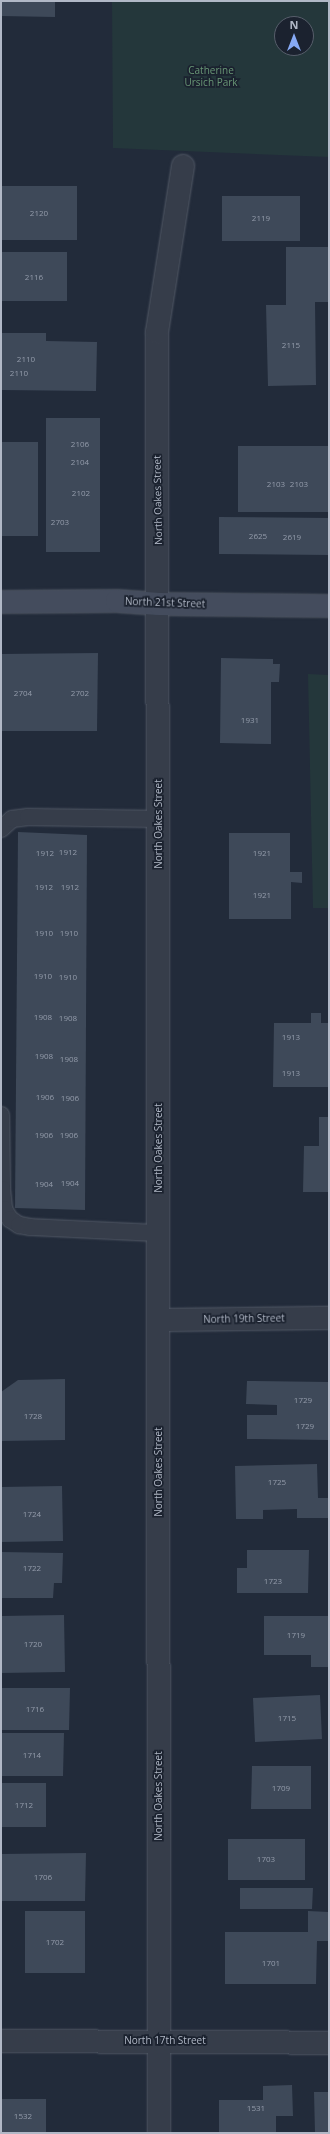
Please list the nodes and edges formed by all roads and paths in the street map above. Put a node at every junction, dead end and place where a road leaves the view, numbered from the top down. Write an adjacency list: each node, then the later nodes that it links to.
1 (183, 166): 3 (street, North Oakes Street)
2 (1, 602): 3 (main road, North 21st Street)
3 (159, 604): 4 (main road, North 21st Street); 5 (street, North Oakes Street)
4 (324, 606)
5 (159, 819): 6 (lane); 8 (street, North Oakes Street)
6 (1, 829)
7 (1, 1115): 8 (lane)
8 (159, 1233): 10 (street, North Oakes Street)
9 (329, 1318): 10 (street, North 19th Street)
10 (159, 1320): 12 (street, North Oakes Street)
11 (1, 2041): 12 (street, North 17th Street)
12 (159, 2041): 13 (street, North 17th Street); 14 (street, North Oakes Street)
13 (329, 2043)
14 (159, 2133)

